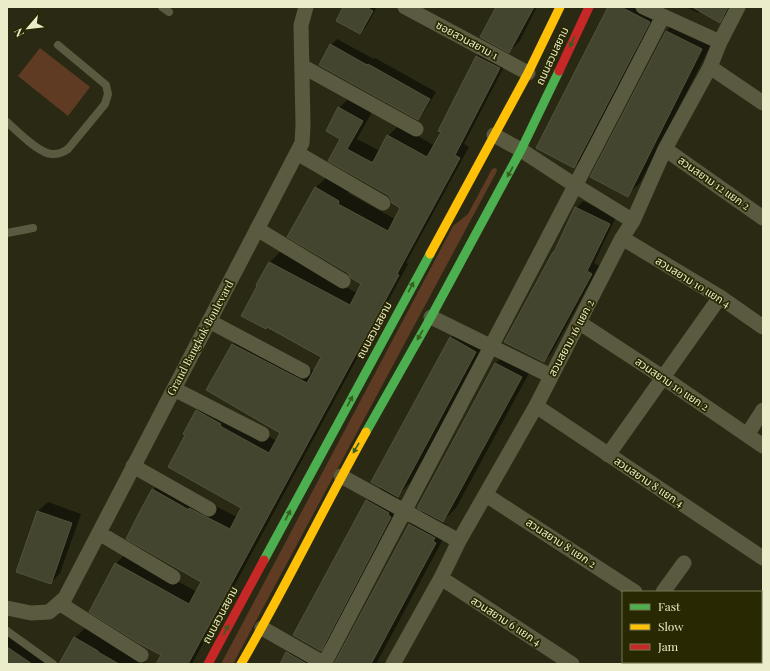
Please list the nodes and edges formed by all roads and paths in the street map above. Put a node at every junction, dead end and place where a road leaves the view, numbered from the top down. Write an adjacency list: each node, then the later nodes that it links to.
1 (162, 7): 8 (lane)
2 (306, 7): 12 (street, Grand Bangkok Boulevard)
3 (405, 7): 14 (street, ซอยสวนสยาม 1)
4 (560, 7): 14 (street, ถนนสวนสยาม)
5 (588, 7): 20 (street, ถนนสวนสยาม, one-way to 20)
6 (643, 7): 9 (street)
7 (738, 7): 10 (street, สวนสยาม 16 แยก 2)
8 (170, 12)
9 (663, 16): 10 (street); 22 (street)
10 (720, 42): 13 (street, สวนสยาม 16 แยก 2)
11 (58, 45): 16 (lane)
12 (302, 66): 17 (street); 21 (street, Grand Bangkok Boulevard)
13 (710, 67): 15 (street); 19 (street, สวนสยาม 16 แยก 2)
14 (528, 73): 18 (street, ถนนสวนสยาม)
15 (763, 103)
16 (7, 122)
17 (416, 129)
18 (494, 136): 20 (street); 67 (street, ถนนสวนสยาม, one-way to 18)
19 (665, 149): 24 (street, สวนสยาม 12 แยก 2); 25 (street, สวนสยาม 16 แยก 2)
20 (522, 150): 22 (street); 32 (street, ถนนสวนสยาม, one-way to 32)
21 (297, 153): 23 (street); 27 (street, Grand Bangkok Boulevard)
22 (576, 186): 25 (street); 36 (street)
23 (383, 203)
24 (763, 218)
25 (633, 221): 29 (street, สวนสยาม 16 แยก 2)
26 (33, 228): 28 (lane)
27 (257, 229): 30 (street); 33 (street, Grand Bangkok Boulevard)
28 (7, 233)
29 (622, 238): 31 (street, สวนสยาม 10 แยก 4); 34 (street, สวนสยาม 16 แยก 2)
30 (343, 281)
31 (720, 297): 35 (street, สวนสยาม 10 แยก 4); 39 (street)
32 (431, 317): 36 (street); 48 (street, ถนนสวนสยาม, one-way to 48)
33 (209, 321): 37 (street); 40 (street, Grand Bangkok Boulevard)
34 (580, 322): 38 (street, สวนสยาม 16 แยก 2); 39 (street, สวนสยาม 10 แยก 2)
35 (763, 327)
36 (492, 347): 38 (street); 51 (street)
37 (303, 371)
38 (551, 376): 41 (street, สวนสยาม 16 แยก 2)
39 (664, 378): 44 (street, สวนสยาม 10 แยก 2); 46 (street)
40 (174, 389): 43 (street); 47 (street, Grand Bangkok Boulevard)
41 (536, 406): 46 (street, สวนสยาม 8 แยก 4); 49 (street, สวนสยาม 16 แยก 2)
42 (763, 410): 44 (street)
43 (262, 434)
44 (747, 435): 45 (street, สวนสยาม 10 แยก 2)
45 (763, 446)
46 (608, 455): 54 (street, สวนสยาม 8 แยก 4)
47 (133, 466): 50 (street); 52 (street, Grand Bangkok Boulevard)
48 (341, 476): 51 (street); 62 (street, ถนนสวนสยาม)
49 (486, 495): 53 (street, สวนสยาม 16 แยก 2); 58 (street, สวนสยาม 8 แยก 2)
50 (208, 510)
51 (404, 511): 53 (street); 69 (street)
52 (99, 533): 56 (street); 60 (street, Grand Bangkok Boulevard)
53 (459, 541): 57 (street, สวนสยาม 16 แยก 2)
54 (761, 553)
55 (684, 563): 59 (street)
56 (173, 577)
57 (441, 578): 65 (street, สวนสยาม 16 แยก 2); 70 (street, สวนสยาม 6 แยก 4)
58 (633, 591)
59 (664, 591)
60 (59, 603): 61 (street, Grand Bangkok Boulevard); 64 (street)
61 (7, 608)
62 (262, 628): 68 (street, ถนนสวนสยาม); 69 (street)
63 (7, 631): 66 (lane)
64 (141, 655)
65 (398, 662)
66 (53, 664)
67 (208, 664)
68 (241, 664)
69 (324, 664)
70 (572, 664)

